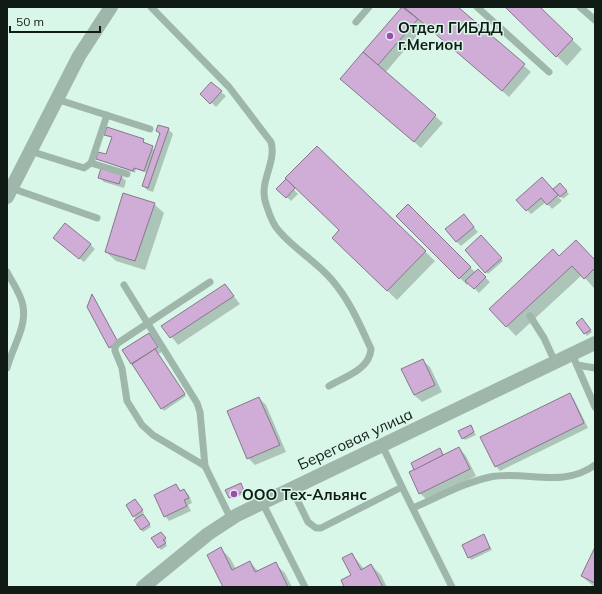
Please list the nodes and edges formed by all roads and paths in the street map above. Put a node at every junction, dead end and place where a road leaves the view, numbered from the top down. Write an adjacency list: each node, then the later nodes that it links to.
1 (111, 7): 9 (street)
2 (151, 7): 27 (lane)
3 (369, 7): 7 (lane)
4 (477, 7): 8 (lane)
5 (580, 7): 6 (lane)
6 (595, 20)
7 (356, 22)
8 (549, 72)
9 (56, 99): 10 (lane); 12 (street)
10 (107, 115): 11 (lane); 13 (lane)
11 (150, 129)
12 (30, 151): 13 (lane); 15 (street)
13 (91, 162): 14 (lane)
14 (127, 174)
15 (9, 192): 16 (lane)
16 (97, 218)
17 (7, 272): 25 (lane)
18 (210, 282): 21 (lane)
19 (124, 285): 21 (lane)
20 (530, 316): 24 (lane)
21 (148, 323): 31 (lane); 31 (lane)
22 (595, 343): 23 (street, Береговая улица)
23 (575, 360): 24 (street, Береговая улица); 26 (lane); 28 (lane)
24 (555, 362): 29 (street, Береговая улица)
25 (7, 368)
26 (595, 368)
27 (329, 386)
28 (595, 407)
29 (382, 445): 32 (street, Береговая улица); 33 (lane)
30 (595, 465): 35 (lane)
31 (205, 466): 36 (lane)
32 (291, 487): 33 (lane); 34 (street, Береговая улица)
33 (402, 487): 35 (lane)
34 (262, 502): 36 (street, Береговая улица); 38 (lane)
35 (413, 508): 39 (lane)
36 (231, 518): 37 (street, Береговая улица)
37 (143, 587)
38 (305, 587)
39 (452, 587)

